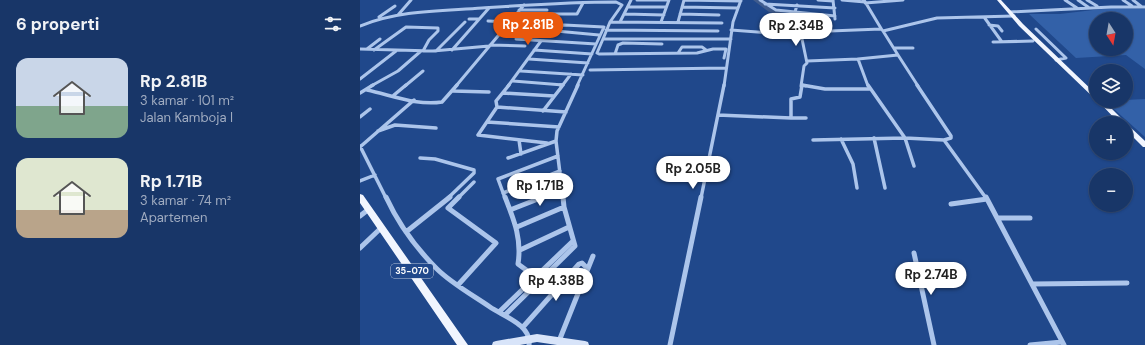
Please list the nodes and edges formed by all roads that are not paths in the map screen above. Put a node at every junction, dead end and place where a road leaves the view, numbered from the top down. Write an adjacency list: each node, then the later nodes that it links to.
1 (411, 0): 49 (street)
2 (631, 0): 31 (street)
3 (637, 0): 4 (street)
4 (669, 0): 32 (street)
5 (684, 0): 6 (street); 33 (street)
6 (699, 0): 7 (street)
7 (715, 0): 18 (street)
8 (760, 0): 24 (street)
9 (818, 0): 20 (street)
10 (842, 0): 21 (street)
11 (902, 0): 21 (street)
12 (999, 0): 44 (main road)
13 (1065, 0): 40 (street)
14 (1078, 0): 34 (street)
15 (1087, 0): 28 (street)
16 (1123, 0): 30 (street)
17 (1133, 0): 35 (street)
18 (724, 1): 19 (street); 37 (street)
19 (741, 1): 38 (street)
20 (833, 1): 39 (street)
21 (865, 2): 81 (street)
22 (1112, 2): 29 (street)
23 (582, 3): 25 (street); 45 (street); 60 (street)
24 (766, 4): 26 (street); 43 (street)
25 (524, 5): 36 (street); 41 (street)
26 (797, 5): 39 (street); 43 (street)
27 (395, 6): 53 (street)
28 (1097, 6): 29 (street); 34 (street)
29 (1118, 6): 30 (street)
30 (1132, 6): 35 (street)
31 (628, 7): 32 (street); 46 (street)
32 (666, 7): 47 (street)
33 (682, 7): 37 (street); 48 (street)
34 (1089, 7): 40 (street)
35 (1144, 7)
36 (489, 8): 49 (street); 56 (street)
37 (722, 8): 38 (street); 50 (street)
38 (737, 8): 85 (street)
39 (835, 8): 43 (street)
40 (1077, 8): 44 (street)
41 (519, 10): 42 (street); 59 (street)
42 (547, 10)
43 (795, 12)
44 (1010, 12): 51 (main road)
45 (548, 14)
46 (625, 14): 47 (street); 61 (street)
47 (664, 14): 64 (street)
48 (680, 14): 50 (street); 65 (street)
49 (398, 15): 53 (street)
50 (719, 15): 68 (street)
51 (1014, 16): 52 (street); 89 (main road)
52 (984, 17): 70 (street); 81 (street)
53 (377, 18): 71 (street)
54 (765, 18): 87 (street)
55 (469, 19): 56 (street)
56 (479, 19): 115 (street)
57 (488, 21): 59 (street)
58 (464, 22): 121 (street)
59 (509, 22): 72 (street)
60 (610, 22): 61 (street); 75 (street)
61 (620, 22): 62 (street)
62 (629, 22): 63 (street); 76 (street)
63 (644, 22): 64 (street); 79 (street)
64 (661, 22): 65 (street)
65 (678, 22): 66 (street)
66 (689, 22): 67 (street); 80 (street)
67 (703, 22): 68 (street); 83 (street)
68 (717, 22): 69 (street)
69 (722, 23)
70 (989, 25): 86 (street); 100 (street)
71 (360, 26)
72 (505, 26): 73 (street); 106 (street)
73 (520, 27)
74 (786, 27): 88 (street)
75 (605, 28): 76 (street); 90 (street); 90 (street); 93 (street)
76 (627, 30): 77 (street)
77 (632, 30): 78 (street); 91 (street)
78 (636, 30): 79 (street); 91 (street)
79 (642, 30): 80 (street)
80 (687, 30): 82 (street)
81 (882, 30): 97 (street); 110 (street)
82 (694, 31): 83 (street); 95 (street)
83 (700, 31): 84 (street)
84 (718, 31)
85 (731, 31): 87 (street); 96 (street)
86 (1002, 31)
87 (763, 32): 88 (street)
88 (786, 35): 97 (street)
89 (1034, 35): 100 (street); 108 (main road); 109 (street); 132 (main road)
90 (598, 36): 102 (street)
91 (630, 38): 93 (street); 94 (street)
92 (380, 39): 113 (street)
93 (603, 39): 125 (street)
94 (663, 39): 95 (street); 103 (street)
95 (693, 39): 96 (street)
96 (729, 39): 118 (street)
97 (802, 39): 133 (street)
98 (516, 40): 99 (street)
99 (541, 41): 102 (street); 116 (street)
100 (1001, 41): 101 (street)
101 (993, 42)
102 (596, 44): 124 (street)
103 (662, 44): 105 (street); 122 (street)
104 (636, 45): 105 (street); 125 (street); 126 (street)
105 (644, 45): 127 (street)
106 (489, 46): 107 (street); 115 (street); 148 (street)
107 (525, 46)
108 (1046, 47): 109 (street); 132 (main road)
109 (1054, 47): 132 (street)
110 (894, 48): 111 (street); 128 (street)
111 (913, 48)
112 (360, 49): 113 (street)
113 (367, 49): 114 (street)
114 (374, 50): 119 (street); 120 (street)
115 (451, 50): 121 (street)
116 (534, 50): 124 (street); 130 (street)
117 (706, 50): 118 (street); 123 (street); 123 (street)
118 (727, 50): 129 (street); 135 (street)
119 (396, 51): 120 (street); 141 (street)
120 (422, 51): 121 (street); 147 (street)
121 (435, 51)
122 (659, 53): 123 (street); 127 (street)
123 (678, 53)
124 (592, 54): 134 (street)
125 (615, 54): 126 (street)
126 (634, 54): 127 (street)
127 (642, 54)
128 (898, 55): 131 (street); 175 (street)
129 (724, 58)
130 (529, 59): 134 (street); 136 (street)
131 (858, 59): 133 (street); 145 (street)
132 (1057, 59): 146 (main road)
133 (806, 63): 144 (street)
134 (588, 64): 140 (street)
135 (726, 68): 137 (street); 160 (street)
136 (521, 70): 139 (street); 142 (street)
137 (590, 70)
138 (423, 71): 152 (street)
139 (571, 74): 140 (street); 143 (street)
140 (583, 75): 159 (street)
141 (360, 79)
142 (513, 81): 143 (street); 151 (street)
143 (563, 85): 153 (street)
144 (802, 85): 145 (street); 163 (street)
145 (870, 89): 171 (street)
146 (1089, 89)
147 (367, 90): 150 (street); 152 (street)
148 (453, 91): 149 (street); 154 (street)
149 (489, 92)
150 (360, 93)
151 (504, 93): 153 (street); 155 (street)
152 (394, 95): 154 (street)
153 (554, 96): 158 (street)
154 (414, 100): 168 (street)
155 (497, 106): 158 (street); 165 (street)
156 (1108, 108): 161 (main road)
157 (370, 109): 162 (street)
158 (543, 110): 159 (street)
159 (566, 112): 166 (street)
160 (718, 115): 163 (street); 224 (street)
161 (1116, 116)
162 (360, 117)
163 (791, 118): 164 (street)
164 (806, 118)
165 (487, 122): 166 (street); 173 (street)
166 (558, 127): 176 (street)
167 (436, 128): 168 (street)
168 (376, 132): 179 (street)
169 (1133, 133): 178 (main road)
170 (874, 138): 171 (street); 172 (street); 191 (street)
171 (906, 138): 175 (street); 184 (street)
172 (841, 139): 174 (street); 190 (street)
173 (519, 140): 177 (street); 180 (street)
174 (813, 140)
175 (944, 140): 193 (street)
176 (556, 141): 177 (street); 181 (street)
177 (547, 143): 180 (street)
178 (1145, 145)
179 (360, 146): 186 (street)
180 (521, 154): 183 (street)
181 (558, 156): 185 (street); 192 (street)
182 (420, 158): 205 (street)
183 (508, 158)
184 (914, 166)
185 (560, 171): 189 (street); 192 (street)
186 (373, 176): 187 (street); 205 (street)
187 (360, 181)
188 (474, 182): 214 (street)
189 (563, 188): 196 (street); 198 (street)
190 (857, 188)
191 (885, 188)
192 (503, 194): 198 (street)
193 (987, 199): 195 (street); 200 (street)
194 (361, 200): 197 (main road, 35-070)
195 (952, 204)
196 (564, 207): 202 (street); 203 (street)
197 (369, 209): 199 (street); 204 (main road, 35-070)
198 (510, 210): 202 (street)
199 (360, 216)
200 (998, 218): 201 (street); 213 (street)
201 (1030, 218)
202 (517, 227): 207 (street)
203 (569, 227): 207 (street); 211 (street)
204 (381, 228): 206 (street); 221 (main road, 35-070)
205 (406, 232): 214 (street)
206 (360, 248)
207 (520, 250): 211 (street)
208 (914, 253): 225 (street)
209 (593, 256): 210 (street)
210 (587, 268): 217 (street); 219 (street)
211 (538, 279): 215 (street); 216 (street)
212 (1127, 283): 213 (street)
213 (1032, 284): 220 (street)
214 (458, 285): 215 (street)
215 (499, 312): 216 (street)
216 (505, 315): 217 (street)
217 (523, 327): 218 (street)
218 (528, 341): 219 (main road); 222 (main road)
219 (559, 341): 223 (main road)
220 (1063, 343): 226 (street)
221 (463, 345)
222 (496, 345)
223 (585, 345)
224 (670, 345)
225 (934, 345)
226 (1030, 345)

